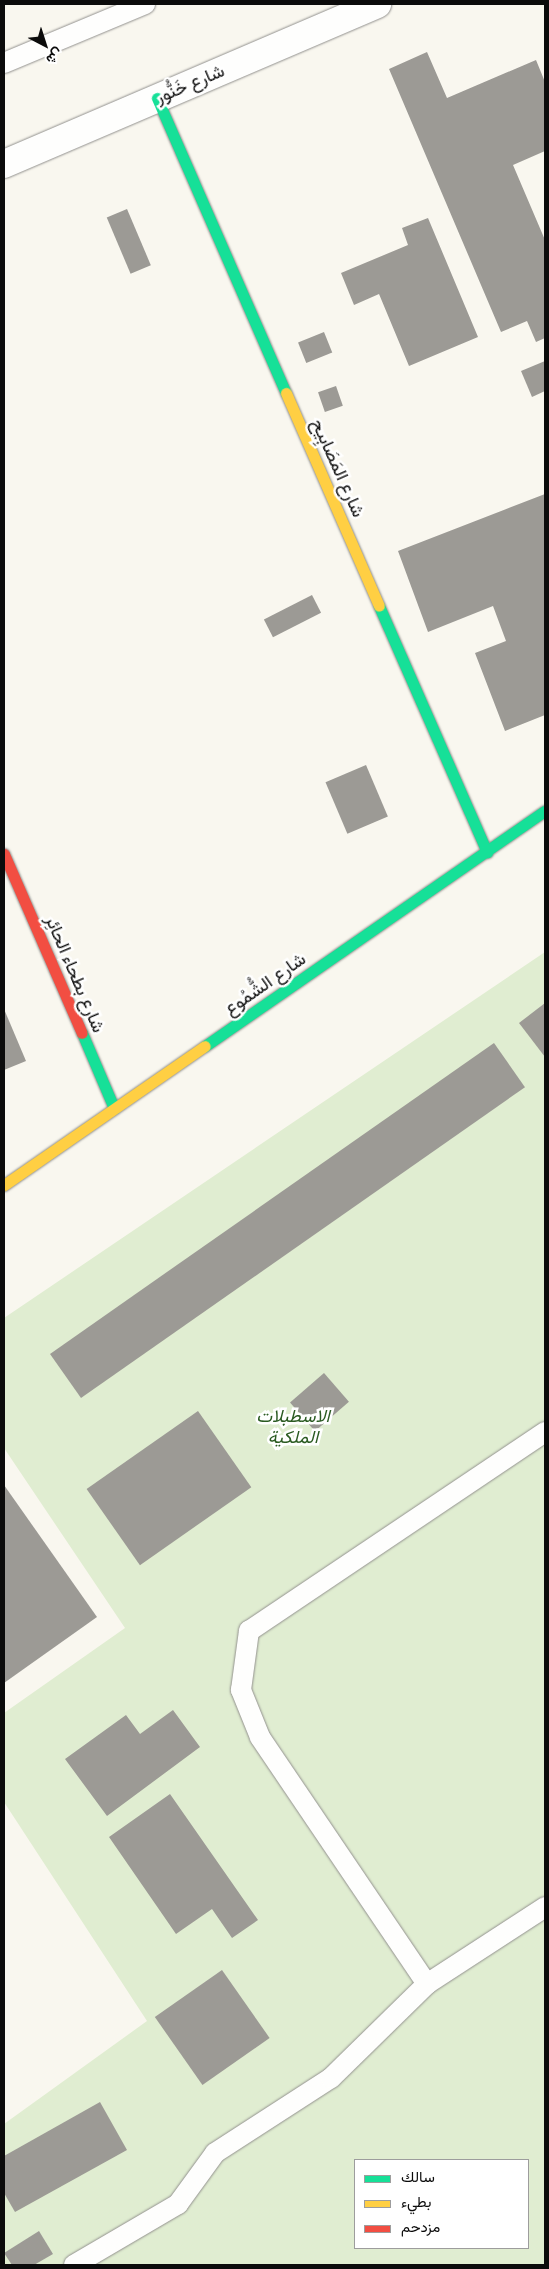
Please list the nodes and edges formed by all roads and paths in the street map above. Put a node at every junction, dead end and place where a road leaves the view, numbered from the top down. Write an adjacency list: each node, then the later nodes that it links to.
1 (145, 4): 3 (lane)
2 (377, 4): 4 (street, شارع خَنُّور)
3 (4, 64)
4 (158, 98): 5 (street, شارع خَنُّور); 7 (street, شارع المَصَابِيح)
5 (4, 164)
6 (545, 810): 7 (street, شارع الشُّمُوع)
7 (487, 852): 9 (street, شارع الشُّمُوع)
8 (4, 854): 9 (street, شارع بطحاء الحائِر)
9 (114, 1108): 10 (street, شارع الشُّمُوع)
10 (4, 1185)
11 (545, 1432): 13 (lane)
12 (545, 1908): 13 (lane)
13 (426, 1984): 14 (lane)
14 (74, 2265)

